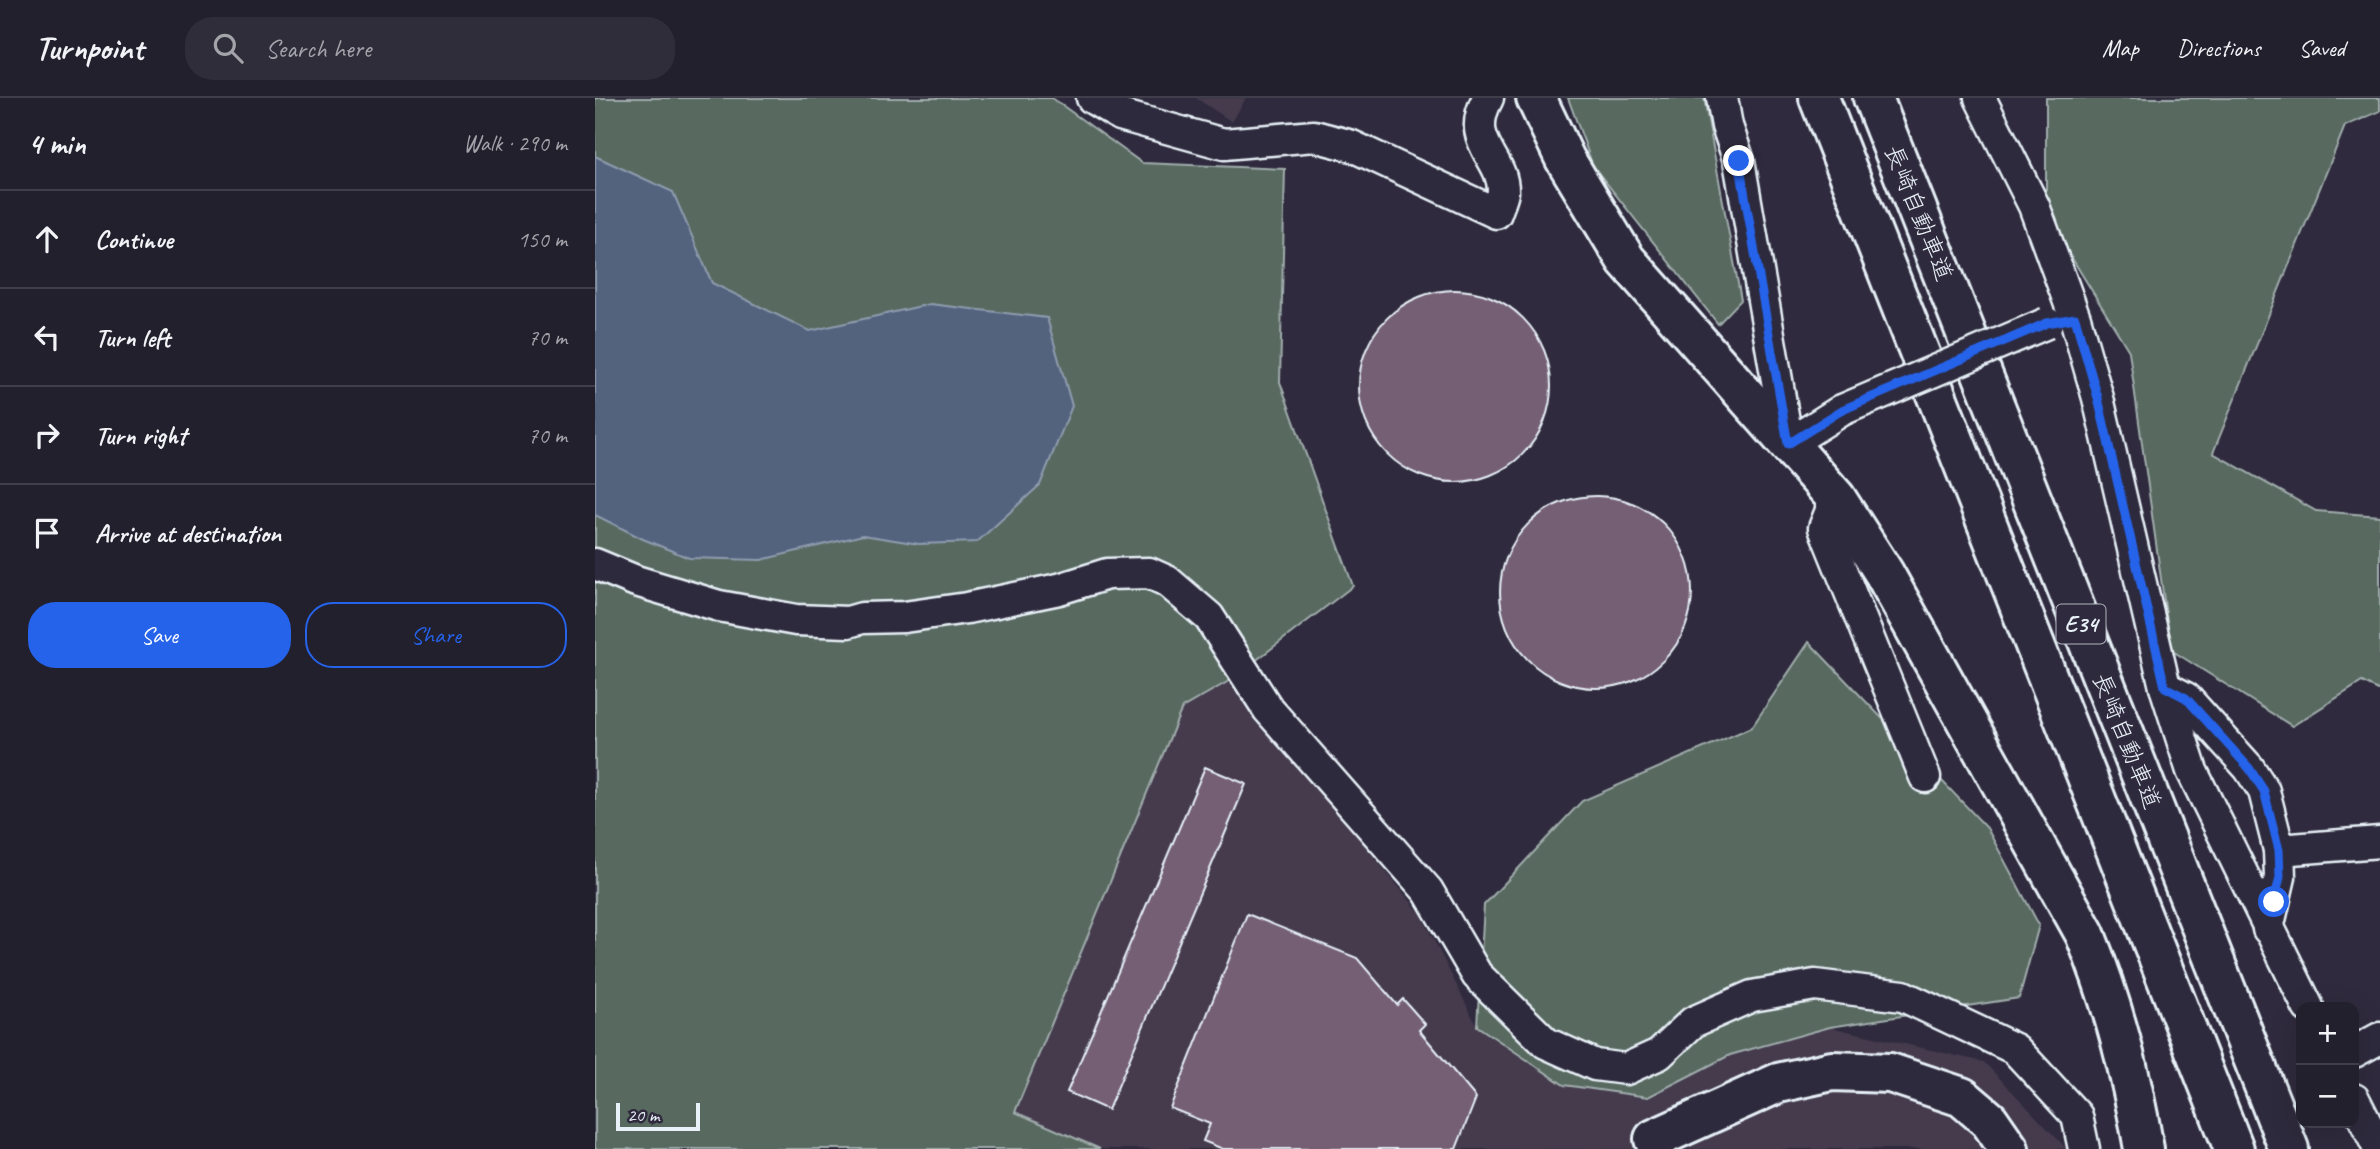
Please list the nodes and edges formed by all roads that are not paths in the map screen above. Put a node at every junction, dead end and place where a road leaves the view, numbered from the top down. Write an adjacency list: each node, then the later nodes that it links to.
1 (1092, 98): 2 (street)
2 (1488, 98)
3 (1536, 98): 9 (main road)
4 (1722, 98): 9 (street)
5 (1819, 98): 25 (main road, 長崎自動車道 / E34)
6 (1873, 98): 26 (main road, 長崎自動車道 / E34)
7 (1980, 98): 8 (street)
8 (2061, 321): 9 (street, bridge); 12 (street)
9 (1788, 444): 10 (main road)
10 (1836, 498): 13 (street); 24 (main road)
11 (595, 564): 23 (street)
12 (2165, 687): 15 (street); 16 (street)
13 (1925, 776)
14 (2380, 842): 15 (street)
15 (2279, 850): 16 (street)
16 (2268, 929): 17 (street)
17 (2305, 1002)
18 (2380, 1038): 19 (street)
19 (2359, 1049)
20 (2359, 1109): 27 (street)
21 (1654, 1139): 22 (main road)
22 (2008, 1149)
23 (2084, 1149)
24 (2144, 1149)
25 (2234, 1149)
26 (2289, 1149)
27 (2379, 1149)

